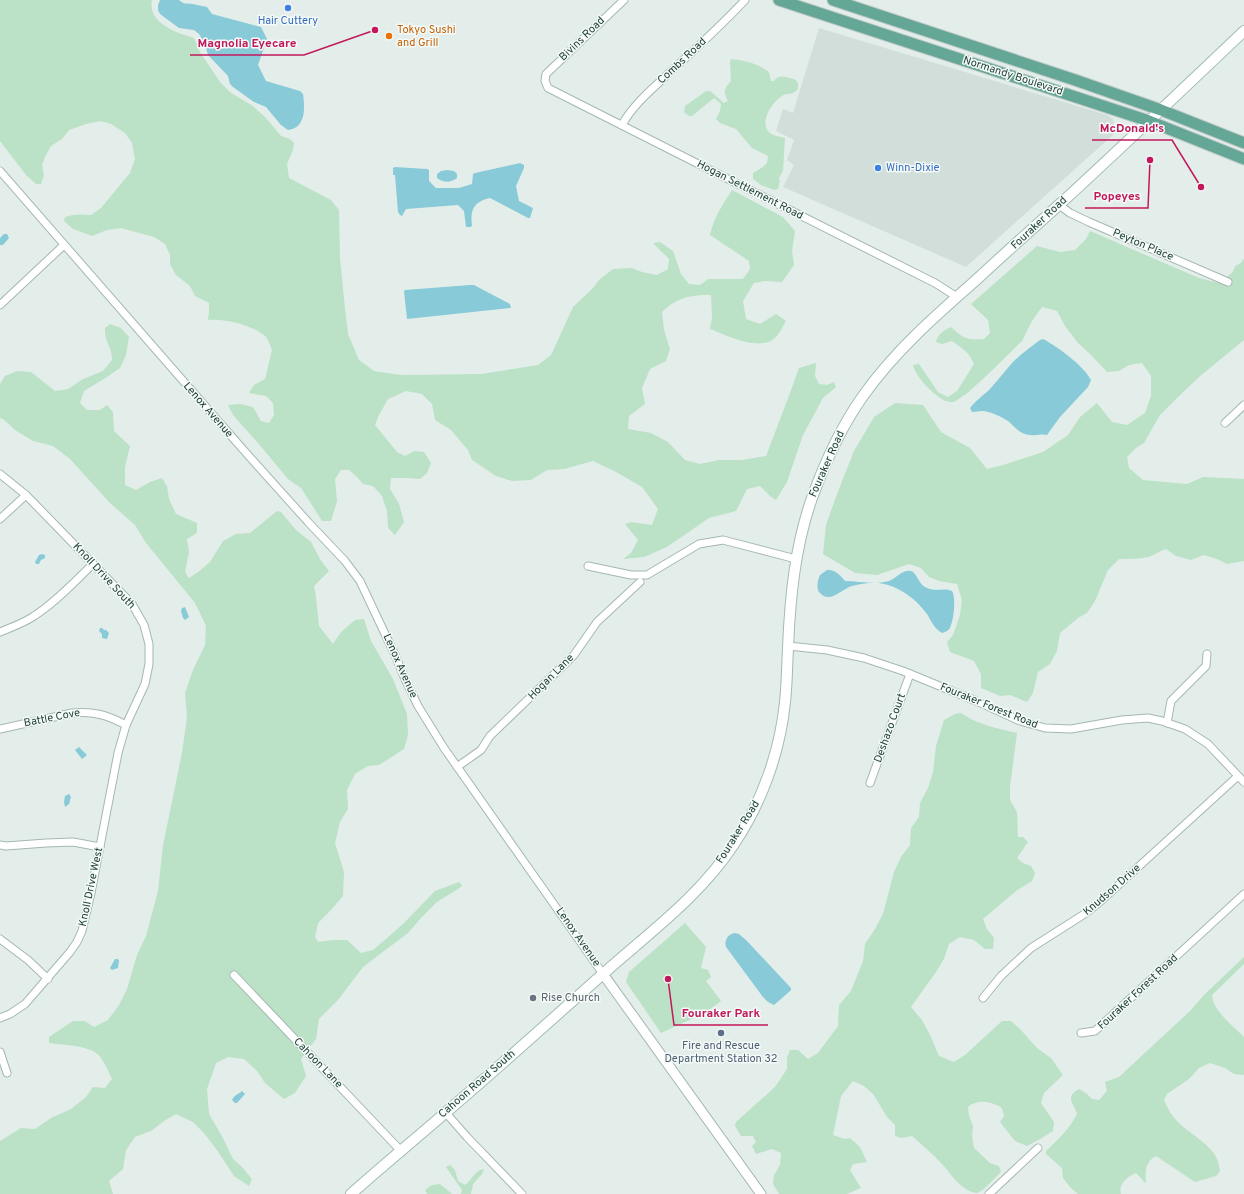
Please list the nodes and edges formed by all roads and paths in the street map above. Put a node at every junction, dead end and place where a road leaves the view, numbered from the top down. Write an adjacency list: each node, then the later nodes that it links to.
1 (624, 0): 6 (street, Bivins Road)
2 (745, 0): 9 (street, Combs Road)
3 (779, 0): 8 (main road, Normandy Boulevard)
4 (833, 0): 7 (main road, Normandy Boulevard)
5 (1244, 31): 7 (main road, Fouraker Road)
6 (545, 81): 9 (street, Hogan Settlement Road)
7 (1161, 110): 8 (main road, Fouraker Road); 10 (main road, Normandy Boulevard)
8 (1149, 121): 11 (main road, Normandy Boulevard); 13 (main road, Fouraker Road)
9 (622, 125): 16 (street, Hogan Settlement Road)
10 (1244, 143)
11 (1244, 159)
12 (0, 172): 14 (street, Lenox Avenue)
13 (1059, 204): 15 (street, Peyton Place); 16 (main road, Fouraker Road)
14 (64, 245): 17 (street); 34 (street, Lenox Avenue)
15 (1228, 282)
16 (957, 297): 23 (main road, Fouraker Road)
17 (0, 305)
18 (1244, 405): 19 (street)
19 (1225, 423)
20 (0, 474): 21 (street, Knoll Drive South)
21 (26, 495): 22 (street); 24 (street, Knoll Drive South)
22 (0, 519)
23 (796, 559): 25 (street); 28 (main road, Fouraker Road)
24 (93, 564): 27 (street); 32 (street, Knoll Drive South)
25 (588, 566)
26 (640, 582): 34 (street, Hogan Lane)
27 (0, 632)
28 (788, 646): 30 (street, Fouraker Forest Road); 42 (main road, Fouraker Road)
29 (1207, 654): 31 (street)
30 (910, 674): 31 (street, Fouraker Forest Road); 37 (street, Deshazo Court)
31 (1166, 722): 35 (street, Fouraker Forest Road)
32 (126, 725): 33 (street, Battle Cove); 39 (street, Knoll Drive West)
33 (0, 729)
34 (457, 767): 42 (street, Lenox Avenue)
35 (1238, 776): 36 (street, Fouraker Forest Road); 45 (street, Knudson Drive)
36 (1244, 782)
37 (870, 783)
38 (0, 844): 39 (street)
39 (100, 847): 44 (street, Knoll Drive West)
40 (1244, 894): 47 (street, Fouraker Forest Road)
41 (0, 939): 44 (street)
42 (603, 974): 50 (main road, Cahoon Road South); 55 (street, Lenox Avenue)
43 (234, 975): 52 (street, Cahoon Lane)
44 (48, 979): 46 (street, Knoll Drive West)
45 (983, 998)
46 (0, 1018)
47 (1081, 1033)
48 (0, 1052): 49 (street)
49 (7, 1073)
50 (446, 1113): 52 (main road, Cahoon Road South); 54 (street)
51 (1038, 1148): 56 (street)
52 (401, 1151): 53 (main road, Cahoon Road South)
53 (351, 1194)
54 (522, 1194)
55 (761, 1194)
56 (989, 1194)

